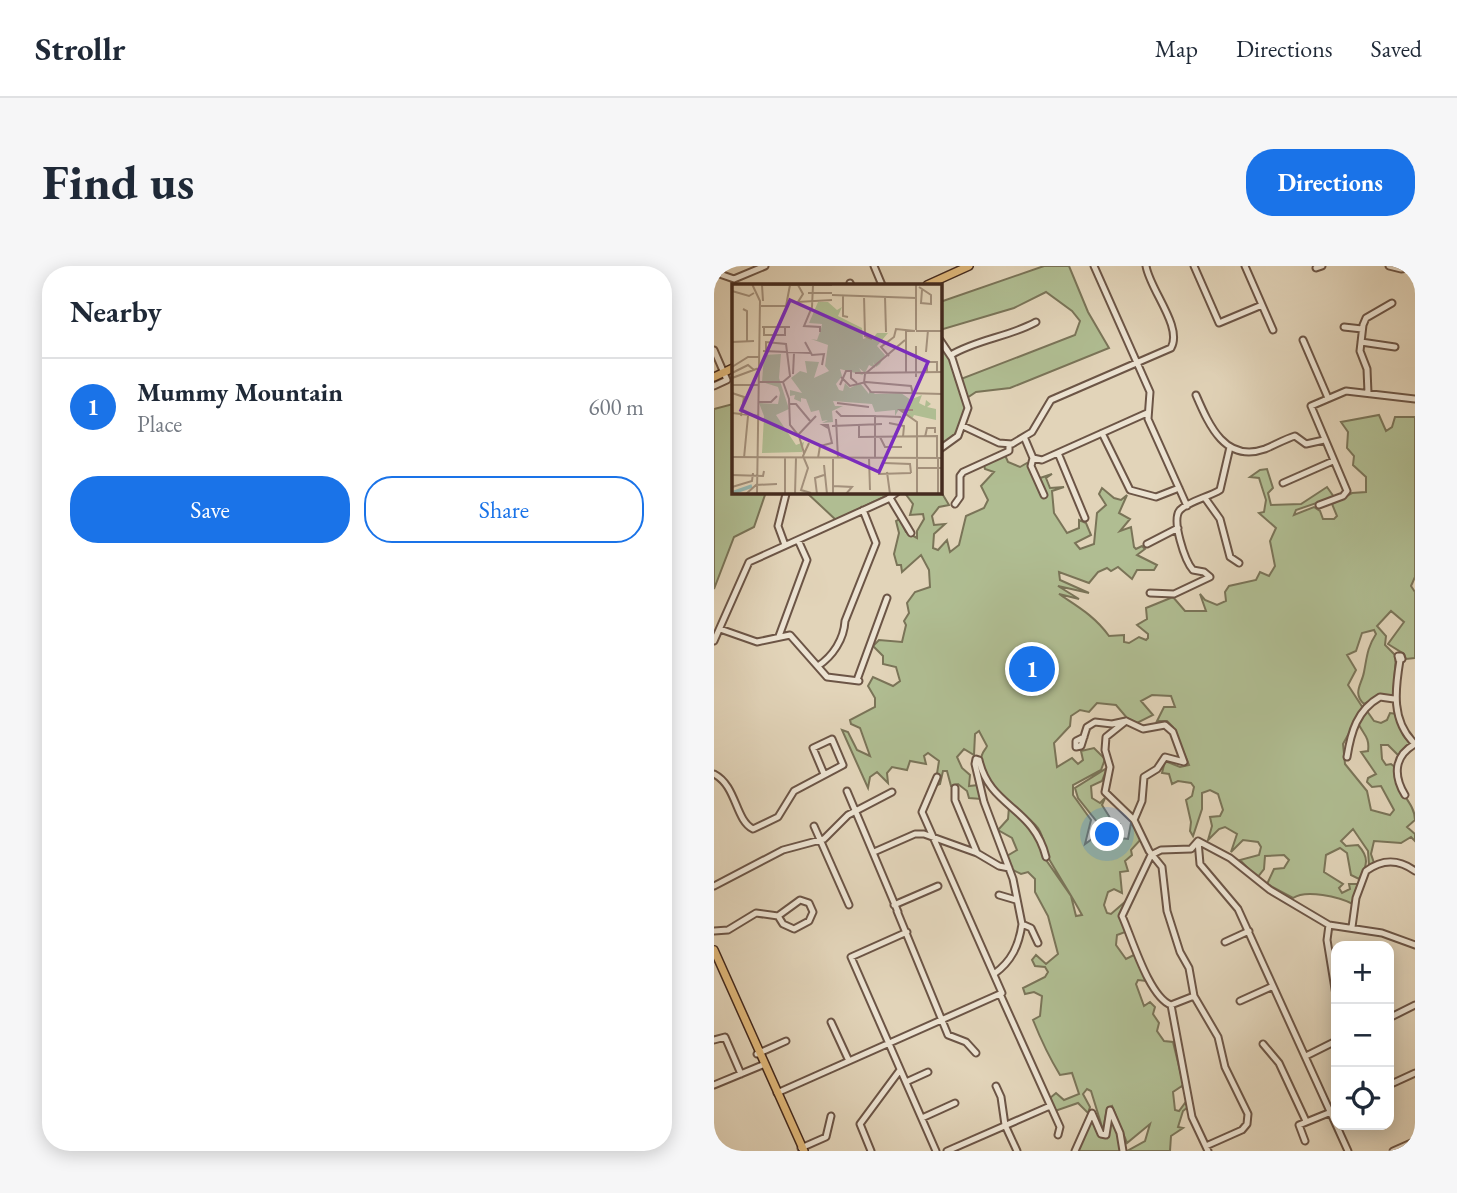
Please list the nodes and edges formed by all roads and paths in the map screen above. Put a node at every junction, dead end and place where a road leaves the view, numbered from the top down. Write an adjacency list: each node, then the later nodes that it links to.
1 (765, 266): 11 (street)
2 (876, 266): 12 (street)
3 (961, 266): 13 (main road)
4 (970, 266): 14 (main road)
5 (1094, 266): 27 (street)
6 (1146, 266): 27 (street)
7 (1194, 266): 16 (street)
8 (1245, 266): 16 (street)
9 (1389, 266): 10 (street)
10 (1415, 267)
11 (714, 272)
12 (884, 284)
13 (921, 284)
14 (929, 284)
15 (1392, 303): 19 (street)
16 (1262, 304): 20 (street)
17 (1036, 322): 26 (street)
18 (1344, 327): 19 (street)
19 (1362, 329): 22 (street)
20 (1273, 330)
21 (1303, 340): 33 (street)
22 (1361, 342): 24 (street); 31 (street)
23 (942, 343): 26 (street)
24 (1395, 347)
25 (714, 350): 28 (street)
26 (951, 355): 36 (street)
27 (1137, 363): 35 (street); 38 (street)
28 (728, 372): 29 (main road); 30 (street)
29 (714, 378)
30 (714, 386)
31 (1368, 393): 33 (street); 34 (street)
32 (1196, 395): 41 (street)
33 (1328, 398): 39 (street)
34 (1415, 399)
35 (1147, 413): 37 (street); 47 (street)
36 (963, 426): 40 (street); 42 (street)
37 (1102, 433): 43 (street); 47 (street)
38 (1025, 439): 40 (street); 44 (street)
39 (1324, 440): 41 (street); 45 (street)
40 (1009, 445): 53 (street)
41 (1230, 447): 52 (street)
42 (942, 448)
43 (1058, 453): 44 (street); 57 (street)
44 (1033, 458): 50 (street)
45 (1333, 461): 46 (street); 54 (street)
46 (1283, 483)
47 (1179, 488): 55 (street)
48 (786, 494): 62 (street)
49 (895, 494): 51 (street)
50 (1044, 495)
51 (890, 498): 56 (street); 59 (street)
52 (1205, 498): 55 (street); 63 (street)
53 (955, 504)
54 (1319, 505)
55 (1186, 507): 58 (street)
56 (863, 510): 60 (street); 70 (street)
57 (1084, 518)
58 (1178, 524): 61 (street); 64 (street)
59 (911, 533)
60 (798, 540): 62 (street); 67 (street)
61 (1147, 544)
62 (785, 545): 66 (street)
63 (1239, 563)
64 (1150, 593)
65 (887, 598): 70 (street)
66 (720, 629): 67 (street); 68 (street)
67 (779, 636): 70 (street)
68 (714, 641)
69 (1400, 660): 71 (street)
70 (818, 666)
71 (1394, 699): 74 (street); 75 (street)
72 (1126, 721): 73 (street); 84 (street); 84 (street)
73 (1084, 737)
74 (1415, 744): 82 (street)
75 (1347, 757)
76 (714, 774): 77 (street)
77 (824, 774): 77 (street)
78 (937, 776): 86 (street)
79 (955, 788): 91 (street)
80 (846, 790): 83 (street)
81 (892, 792): 83 (street)
82 (1405, 795)
83 (856, 811): 87 (street); 90 (street)
84 (1133, 820): 92 (street)
85 (814, 826): 87 (street)
86 (933, 837): 90 (street); 91 (street); 116 (street)
87 (820, 841): 97 (street); 101 (street)
88 (1198, 841): 89 (street); 93 (street); 105 (street)
89 (1191, 849): 92 (street); 93 (street)
90 (874, 852): 102 (street)
91 (977, 853): 95 (street)
92 (1152, 853): 119 (street); 121 (street)
93 (1197, 855): 108 (street)
94 (1046, 857): 95 (street)
95 (1009, 869): 100 (street)
96 (1415, 871): 106 (street)
97 (714, 886)
98 (938, 886): 102 (street)
99 (999, 895): 100 (street)
100 (1016, 900): 104 (street)
101 (849, 905)
102 (896, 908): 109 (street)
103 (778, 916): 103 (street); 107 (street)
104 (1023, 924): 111 (street); 116 (street)
105 (1329, 925): 106 (street); 115 (street)
106 (1352, 927): 112 (street)
107 (714, 931)
108 (1249, 931): 110 (street); 117 (street)
109 (907, 932): 124 (street); 128 (street)
110 (1226, 942)
111 (1038, 943)
112 (1415, 945)
113 (714, 950): 131 (main road)
114 (714, 958): 131 (main road)
115 (1331, 964)
116 (994, 974): 118 (street)
117 (1273, 986): 120 (street); 133 (street)
118 (1001, 993): 124 (street); 146 (street)
119 (1194, 996): 121 (street); 156 (street)
120 (1240, 1001)
121 (1171, 1004): 156 (street)
122 (1415, 1005): 123 (street)
123 (1394, 1016)
124 (943, 1019): 128 (street); 132 (street)
125 (831, 1022): 134 (street)
126 (714, 1040): 139 (street)
127 (786, 1041): 131 (street)
128 (889, 1042): 134 (street); 136 (street)
129 (1263, 1044): 151 (street)
130 (1331, 1044): 133 (street)
131 (759, 1053): 135 (main road)
132 (976, 1053)
133 (1306, 1056): 147 (street)
134 (849, 1061): 144 (street)
135 (764, 1064): 139 (street); 144 (main road)
136 (900, 1070): 140 (street); 159 (street)
137 (928, 1072): 140 (street)
138 (1415, 1073): 141 (street)
139 (741, 1074): 142 (street)
140 (906, 1082): 150 (street)
141 (1394, 1083)
142 (715, 1085)
143 (996, 1086): 152 (street)
144 (777, 1093): 157 (main road)
145 (955, 1103): 150 (street)
146 (1050, 1105): 152 (street); 154 (street)
147 (1331, 1107)
148 (1331, 1112): 151 (street)
149 (831, 1116): 157 (street)
150 (922, 1118): 160 (street)
151 (1306, 1121): 155 (street)
152 (1004, 1125): 161 (street); 162 (street)
153 (1340, 1130): 165 (street)
154 (1058, 1135)
155 (1304, 1141)
156 (1207, 1149)
157 (802, 1150)
158 (1415, 1150): 166 (street)
159 (871, 1151)
160 (936, 1151)
161 (947, 1151)
162 (1017, 1151)
163 (1075, 1151): 164 (street)
164 (1124, 1151)
165 (1348, 1151)
166 (1393, 1151)

